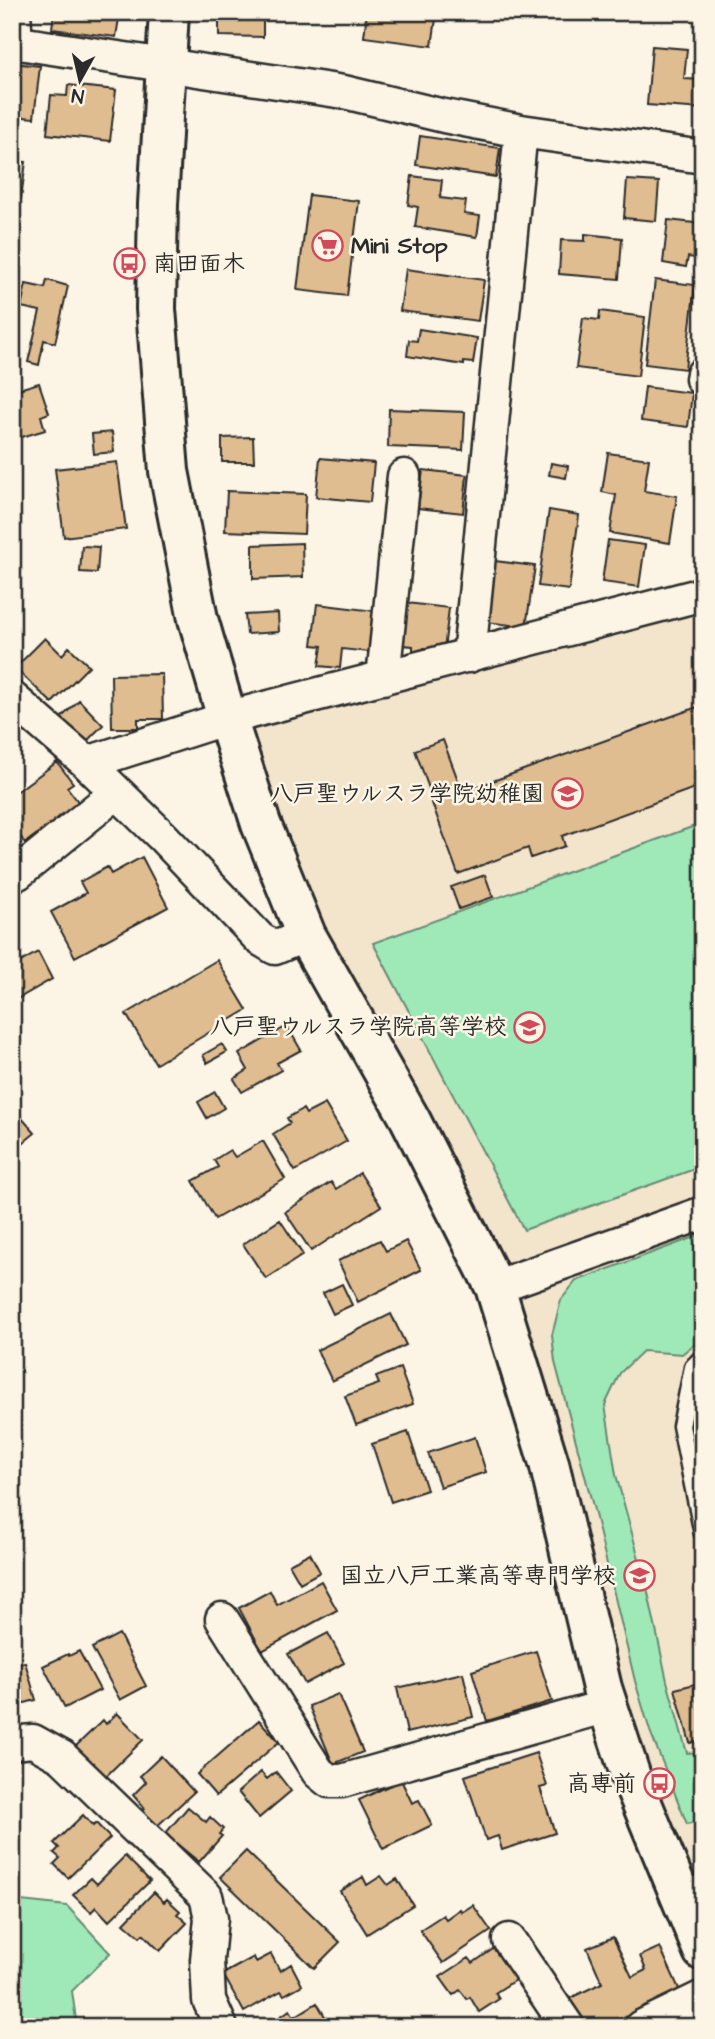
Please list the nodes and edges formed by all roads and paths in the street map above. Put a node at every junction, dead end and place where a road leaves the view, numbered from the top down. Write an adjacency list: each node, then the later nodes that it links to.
1 (169, 12): 3 (street)
2 (14, 32): 3 (street)
3 (166, 64): 4 (street); 11 (street)
4 (522, 131): 5 (street); 8 (street)
5 (703, 157)
6 (404, 476): 9 (street)
7 (703, 594): 8 (street)
8 (469, 656): 9 (street)
9 (383, 678): 11 (street)
10 (12, 698): 12 (street)
11 (226, 718): 12 (street); 15 (street)
12 (87, 763): 13 (street)
13 (116, 793): 14 (street); 15 (street)
14 (12, 875)
15 (306, 935): 17 (street)
16 (703, 1213): 17 (street)
17 (495, 1287): 21 (street)
18 (703, 1357): 19 (lane)
19 (703, 1534)
20 (222, 1619): 21 (street)
21 (607, 1706): 23 (street)
22 (12, 1743): 27 (street)
23 (691, 1888): 25 (street)
24 (509, 1940): 28 (street)
25 (703, 1951)
26 (703, 1997): 29 (street)
27 (221, 2027)
28 (568, 2027)
29 (641, 2027)

